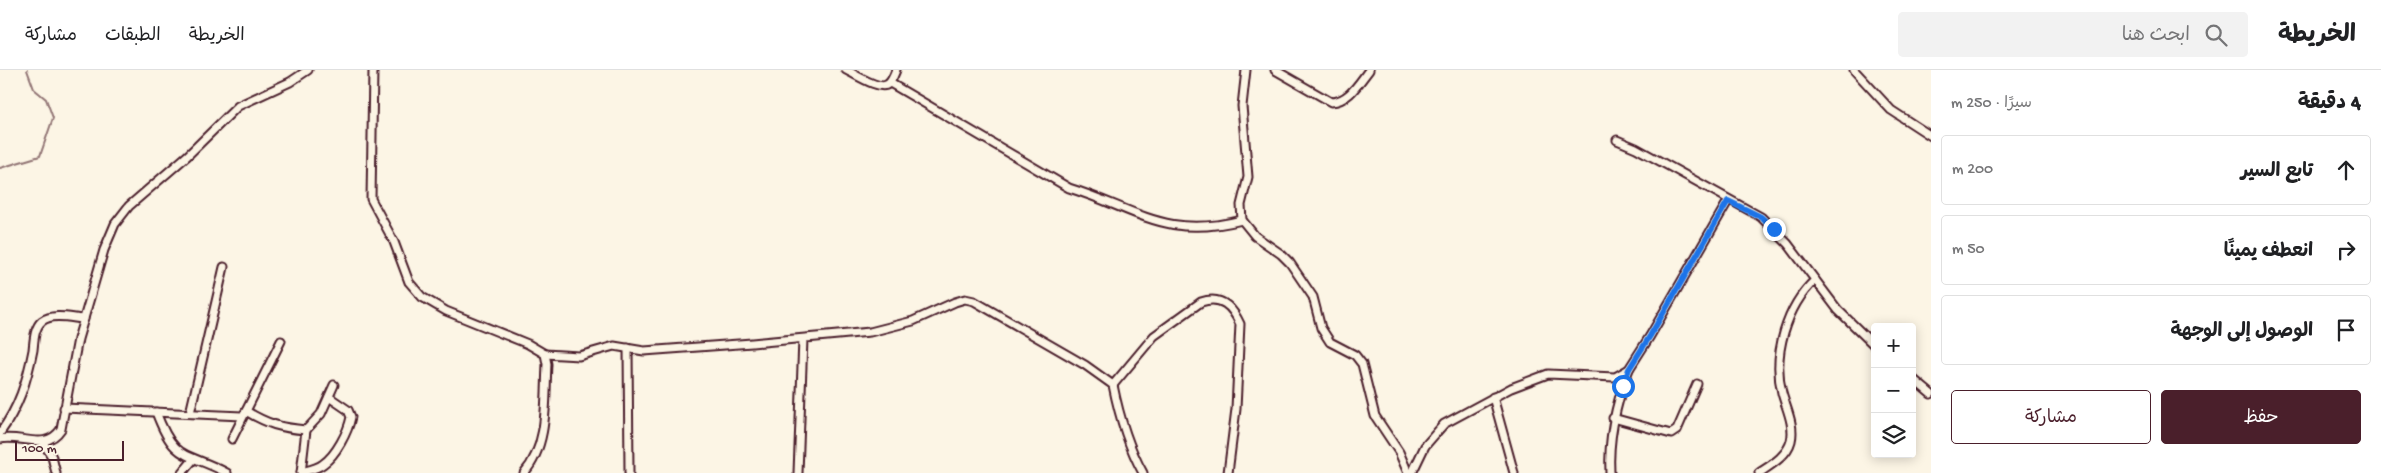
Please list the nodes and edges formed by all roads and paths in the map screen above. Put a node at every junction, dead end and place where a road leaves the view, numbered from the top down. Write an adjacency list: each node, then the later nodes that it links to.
1 (308, 70): 16 (street)
2 (373, 70): 21 (street)
3 (846, 70): 9 (street)
4 (896, 70): 9 (street)
5 (1275, 70): 6 (street)
6 (1369, 70)
7 (1854, 70): 10 (street)
8 (1248, 72): 13 (street)
9 (890, 83): 13 (street)
10 (1931, 136)
11 (1617, 140): 12 (street)
12 (1728, 201): 15 (street); 22 (street)
13 (1242, 220): 52 (street)
14 (224, 267): 34 (street)
15 (1815, 280): 19 (street); 56 (street)
16 (84, 319): 32 (street); 38 (street)
17 (803, 339): 20 (street); 25 (street); 49 (street)
18 (281, 341): 35 (street)
19 (1871, 342)
20 (628, 348): 21 (street); 48 (street)
21 (545, 354): 47 (street)
22 (1629, 369): 23 (street); 28 (street)
23 (1615, 377): 28 (street); 31 (street)
24 (1916, 381): 29 (street)
25 (1113, 384): 50 (street); 51 (street)
26 (1697, 384): 36 (street)
27 (334, 385): 30 (street)
28 (1623, 386): 36 (street)
29 (1931, 394)
30 (329, 397): 37 (street); 43 (street)
31 (1493, 397): 53 (street); 54 (street)
32 (64, 408): 33 (street); 41 (street)
33 (156, 412): 34 (street); 42 (street)
34 (190, 413): 35 (street)
35 (244, 413): 37 (street); 40 (street)
36 (1613, 418): 55 (street)
37 (306, 430): 43 (street)
38 (0, 433)
39 (0, 439): 41 (street)
40 (232, 439)
41 (42, 442): 44 (street)
42 (193, 460): 45 (street); 46 (street)
43 (301, 472)
44 (56, 473)
45 (182, 473)
46 (227, 473)
47 (524, 473)
48 (629, 473)
49 (798, 473)
50 (1144, 473)
51 (1228, 473)
52 (1408, 473)
53 (1412, 473)
54 (1514, 473)
55 (1611, 473)
56 (1759, 473)

